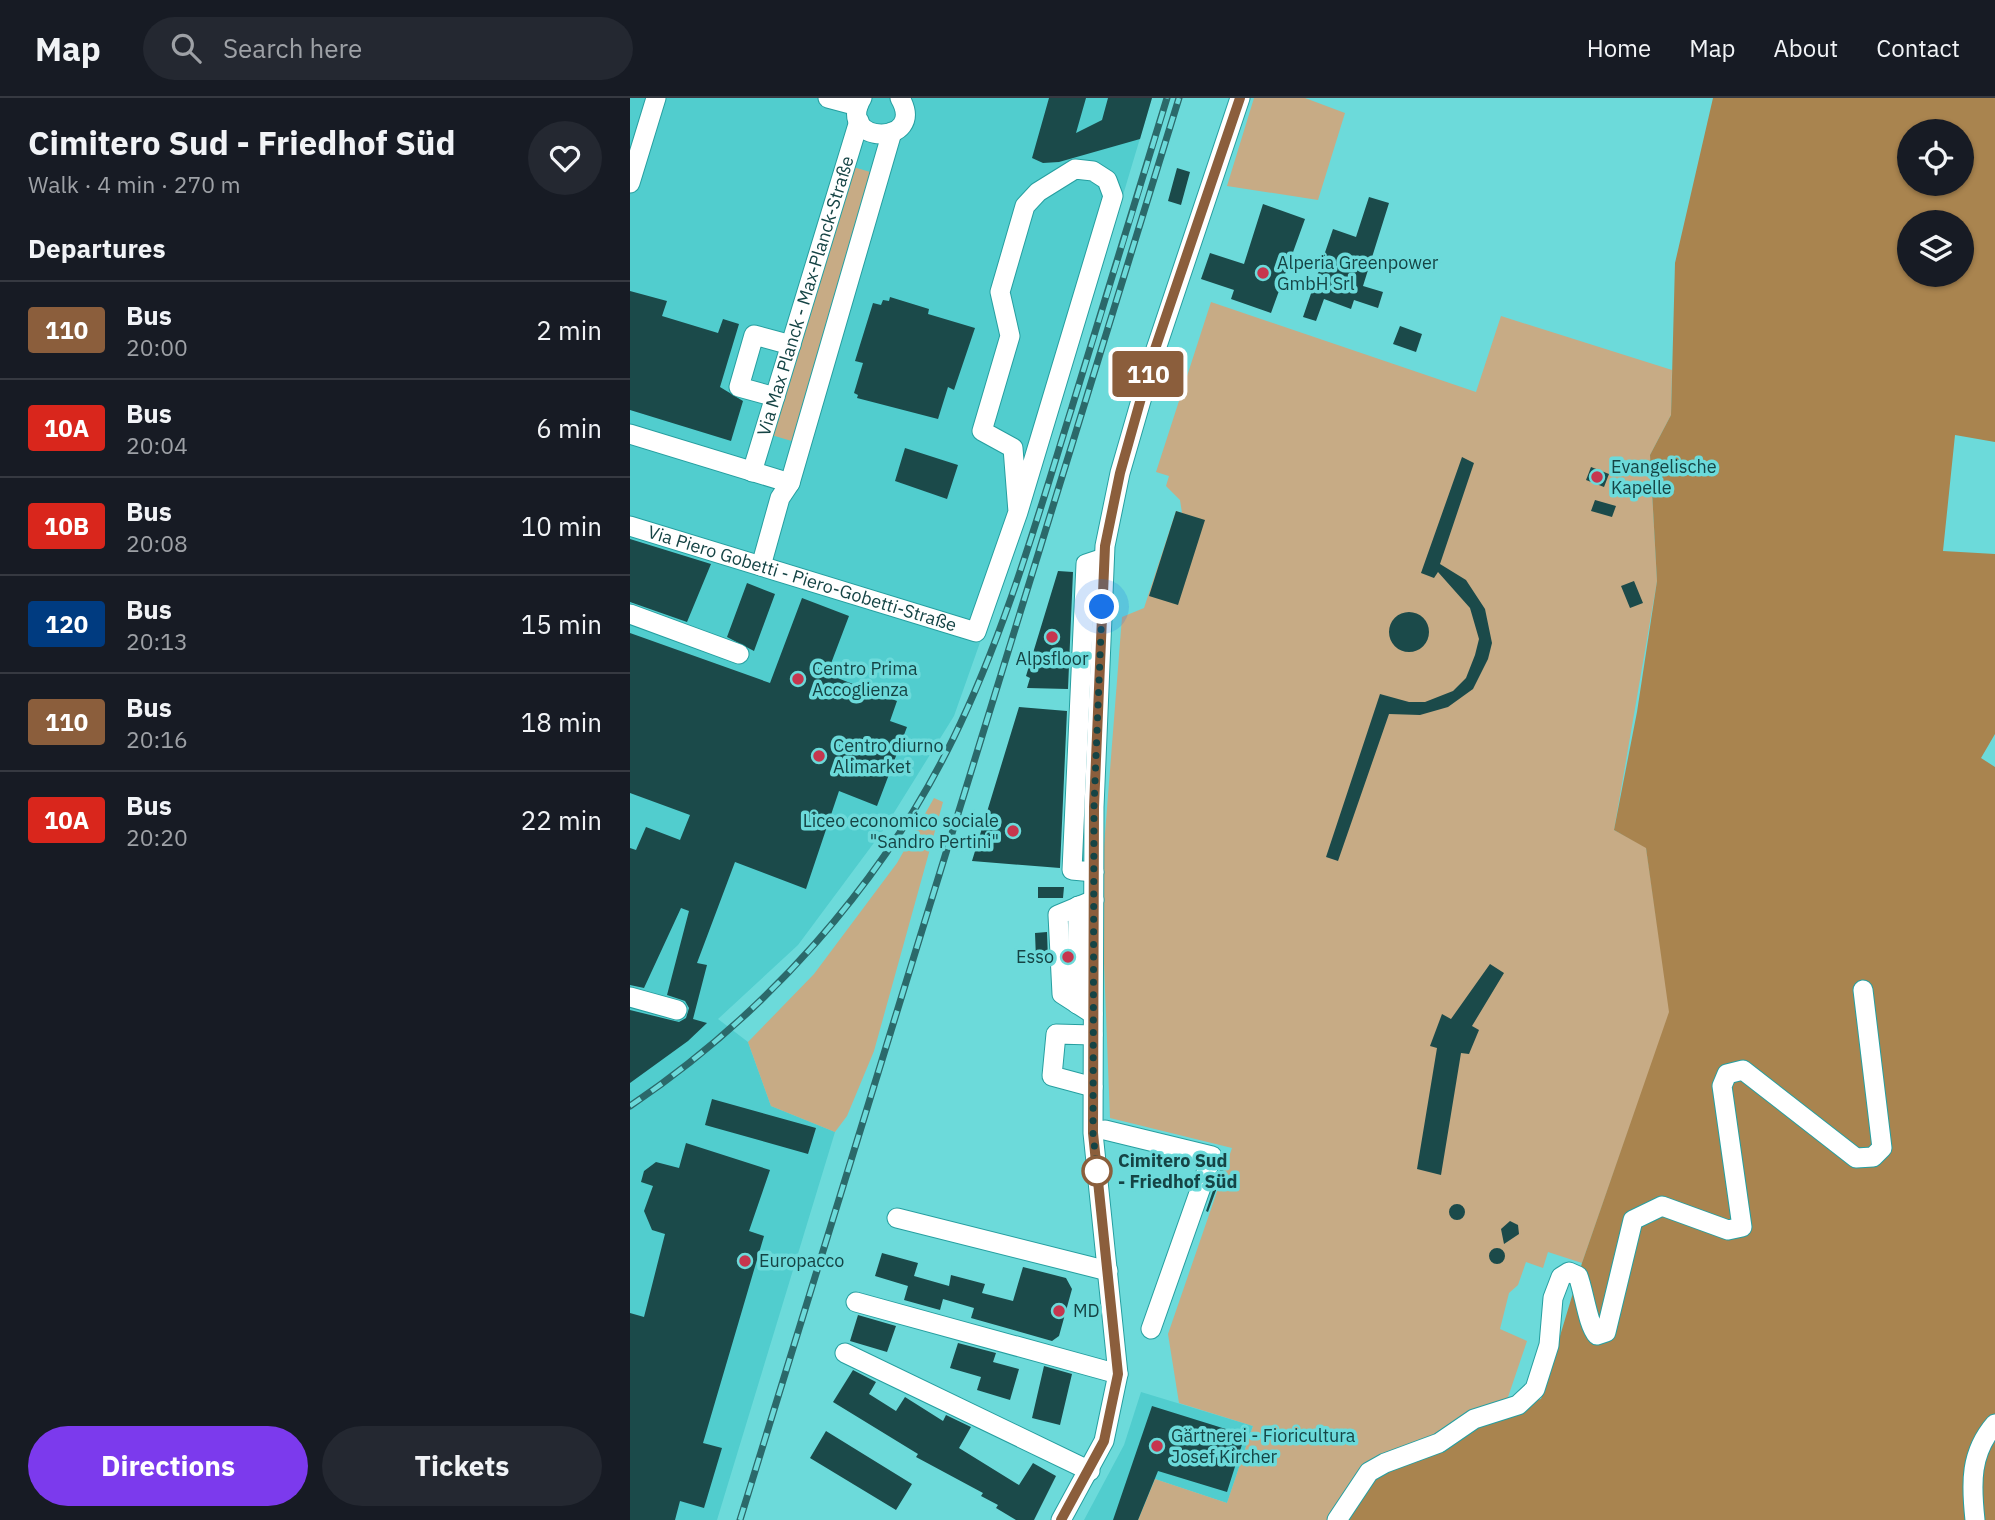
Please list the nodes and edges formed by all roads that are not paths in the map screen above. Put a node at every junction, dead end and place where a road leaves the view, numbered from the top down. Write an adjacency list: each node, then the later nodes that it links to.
1 (656, 98): 7 (street)
2 (828, 98): 5 (street)
3 (1240, 98): 18 (street)
4 (902, 100): 6 (street, Via Max Planck - Max-Planck-Straße)
5 (861, 115): 6 (street); 8 (street, Via Max Planck - Max-Planck-Straße)
6 (892, 132): 12 (street, Via Max Planck - Max-Planck-Straße)
7 (630, 183)
8 (791, 345): 9 (street, Via Max Planck - Max-Planck-Straße); 9 (street)
9 (775, 397): 11 (street, Via Max Planck - Max-Planck-Straße)
10 (630, 434): 11 (street)
11 (752, 472): 12 (street)
12 (790, 483): 15 (street, Via Max Planck - Max-Planck-Straße)
13 (1018, 512): 13 (street); 15 (street, Via Piero Gobetti - Piero-Gobetti-Straße)
14 (630, 526): 15 (street, Via Piero Gobetti - Piero-Gobetti-Straße)
15 (761, 566)
16 (630, 614): 17 (street)
17 (739, 654)
18 (1086, 903): 21 (street); 21 (street)
19 (1863, 990): 35 (street)
20 (630, 997): 22 (street)
21 (1085, 1009): 23 (street)
22 (677, 1010)
23 (1093, 1035): 24 (street); 24 (street)
24 (1093, 1087): 27 (street)
25 (1105, 1130): 29 (street)
26 (897, 1218): 27 (street)
27 (1108, 1271): 31 (street)
28 (856, 1302): 31 (street)
29 (1150, 1329)
30 (845, 1353): 33 (street)
31 (1118, 1374): 33 (street)
32 (1995, 1424): 36 (street)
33 (1090, 1471): 34 (street)
34 (1060, 1520)
35 (1336, 1520)
36 (1975, 1520)

